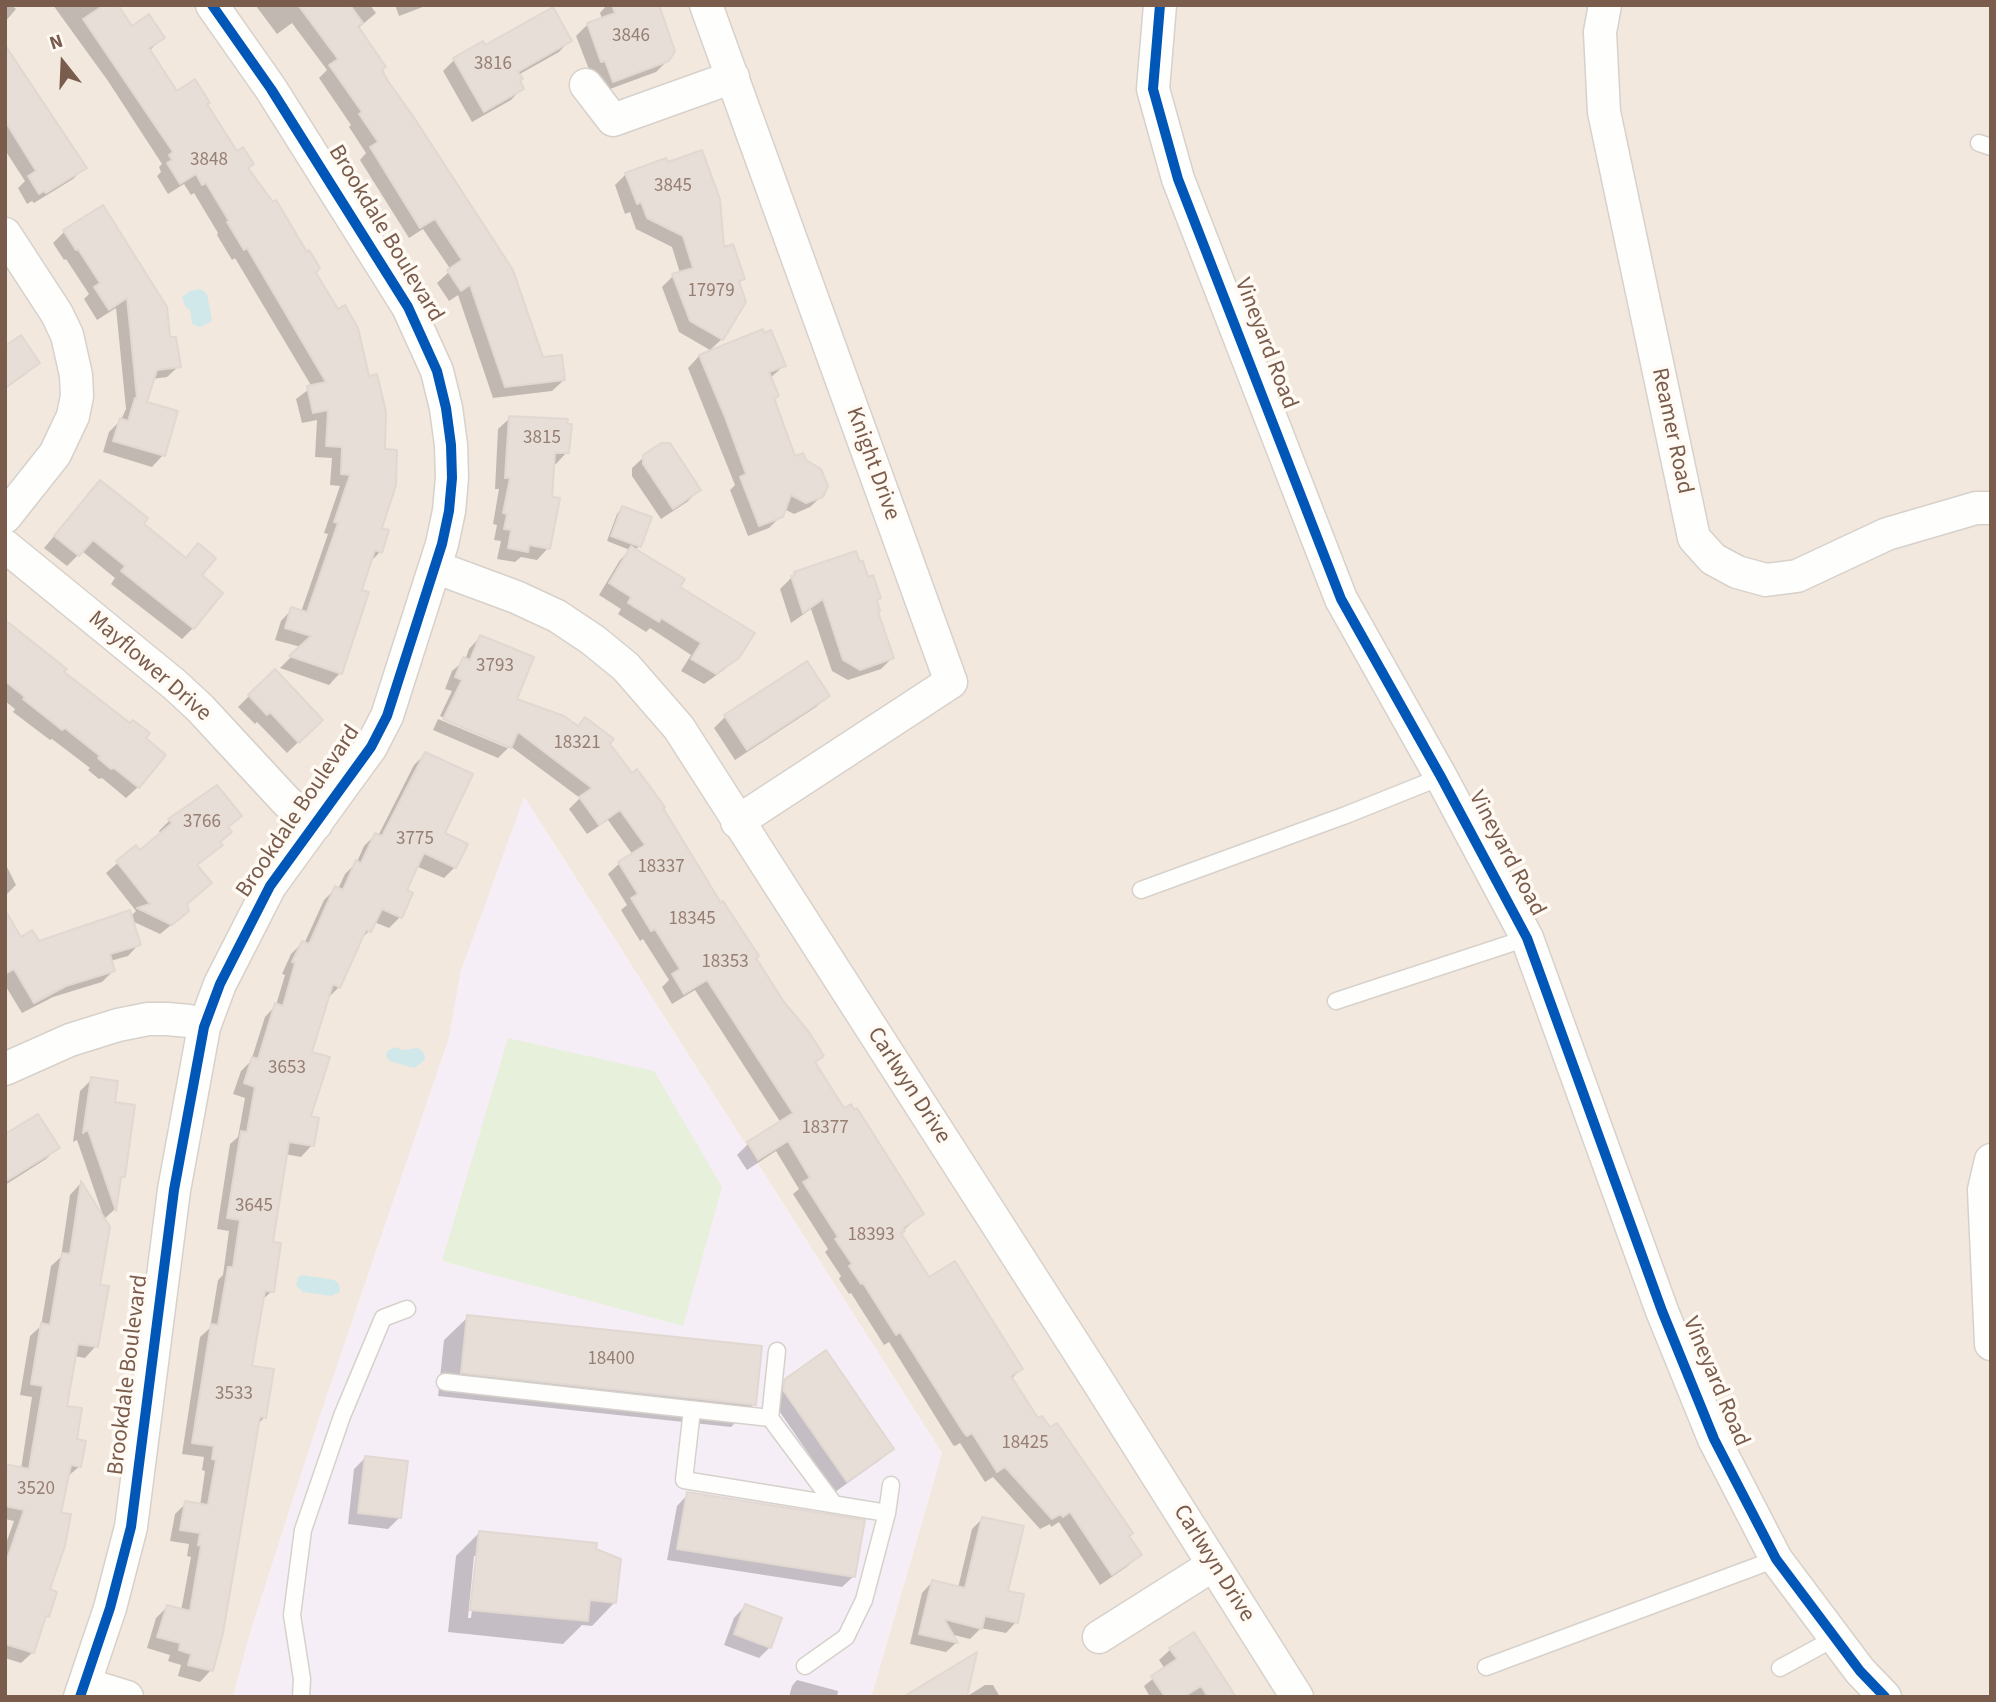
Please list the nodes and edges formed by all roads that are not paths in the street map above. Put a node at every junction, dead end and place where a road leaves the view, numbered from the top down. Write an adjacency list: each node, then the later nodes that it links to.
1 (212, 5): 11 (street, Brookdale Boulevard)
2 (706, 5): 5 (street, Knight Drive)
3 (1160, 5): 12 (street, Vineyard Road)
4 (1605, 5): 8 (street, Reamer Road)
5 (733, 77): 6 (street); 13 (street, Knight Drive)
6 (586, 85)
7 (5, 234): 9 (street)
8 (1991, 508)
9 (5, 517)
10 (5, 546): 14 (street, Mayflower Drive)
11 (435, 567): 13 (street, Carlwyn Drive); 14 (street, Brookdale Boulevard)
12 (1441, 776): 15 (lane); 16 (street, Vineyard Road)
13 (737, 822): 31 (street, Carlwyn Drive)
14 (316, 824): 18 (street, Brookdale Boulevard)
15 (1142, 890)
16 (1527, 937): 17 (lane); 30 (street, Vineyard Road)
17 (1336, 1001)
18 (204, 1027): 19 (street); 37 (street, Brookdale Boulevard)
19 (5, 1069)
20 (1991, 1160): 22 (street)
21 (407, 1309): 39 (lane)
22 (1991, 1344)
23 (777, 1351): 26 (lane)
24 (445, 1382): 25 (lane)
25 (692, 1410): 26 (lane); 28 (lane)
26 (770, 1418): 28 (lane)
27 (891, 1485): 29 (lane)
28 (834, 1504): 29 (lane)
29 (887, 1513): 34 (lane)
30 (1776, 1559): 33 (street, Vineyard Road); 35 (lane)
31 (1213, 1564): 32 (street); 40 (street, Carlwyn Drive)
32 (1100, 1637)
33 (1835, 1639): 36 (lane); 41 (street, Vineyard Road)
34 (805, 1666)
35 (1486, 1667)
36 (1780, 1668)
37 (82, 1690): 38 (street)
38 (127, 1697)
39 (301, 1697)
40 (1297, 1697)
41 (1885, 1697)

